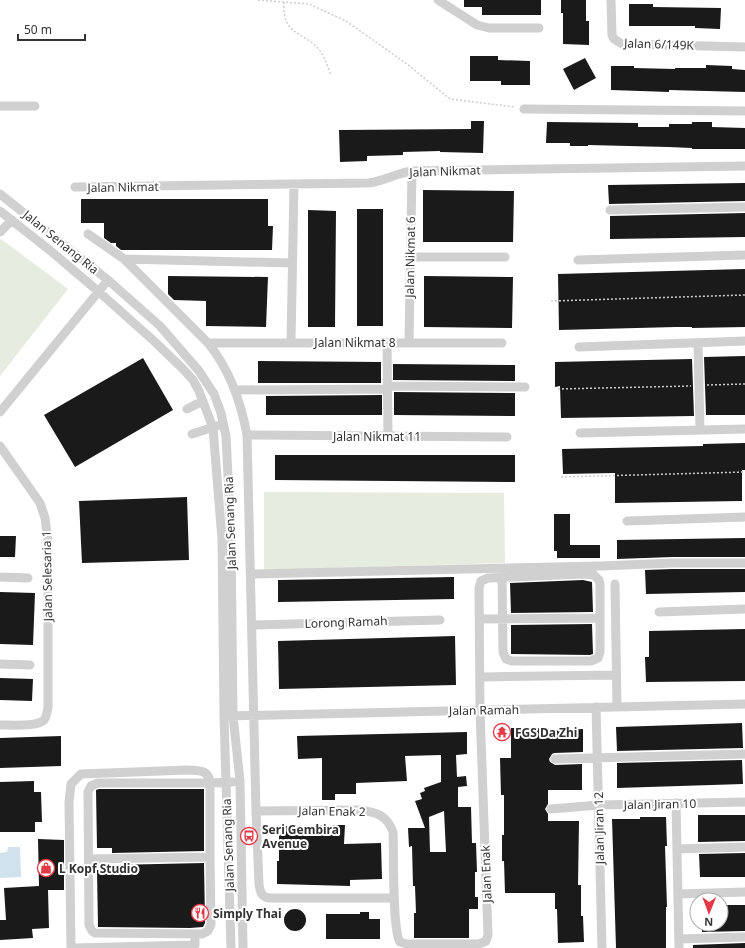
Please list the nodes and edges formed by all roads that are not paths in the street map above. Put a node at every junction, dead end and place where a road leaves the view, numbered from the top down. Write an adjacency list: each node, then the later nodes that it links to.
1 (438, 0): 3 (street)
2 (611, 0): 4 (street, Jalan 6/149K)
3 (538, 28)
4 (745, 47)
5 (0, 106): 6 (street)
6 (35, 106)
7 (524, 109): 8 (street)
8 (745, 111)
9 (745, 166): 10 (street, Jalan Nikmat)
10 (412, 171): 11 (street, Jalan Nikmat); 21 (street, Jalan Nikmat 6)
11 (294, 185): 12 (street, Jalan Nikmat); 25 (street)
12 (75, 187)
13 (0, 194): 26 (street, Jalan Senang Ria)
14 (745, 207): 15 (street)
15 (610, 210)
16 (0, 211): 17 (street, Jalan Senang Ria)
17 (12, 220): 18 (street); 27 (street, Jalan Senang Ria)
18 (0, 232)
19 (88, 234): 23 (street)
20 (745, 255): 24 (street)
21 (410, 257): 22 (street); 30 (street, Jalan Nikmat 6)
22 (505, 257)
23 (124, 259): 25 (street); 33 (street)
24 (578, 260)
25 (292, 263): 28 (street)
26 (108, 280): 27 (street); 42 (street, Jalan Senang Ria)
27 (99, 292): 39 (street, Jalan Senang Ria); 41 (street)
28 (291, 342): 29 (street, Jalan Nikmat 8); 33 (street, Jalan Nikmat 8)
29 (387, 342): 30 (street, Jalan Nikmat 8); 36 (street)
30 (409, 342): 31 (street, Jalan Nikmat 8)
31 (502, 342)
32 (745, 342): 34 (street)
33 (208, 343): 38 (street)
34 (698, 343): 35 (street); 45 (street)
35 (579, 347)
36 (388, 387): 37 (street); 38 (street); 49 (street)
37 (525, 387)
38 (236, 390): 48 (street)
39 (203, 401): 40 (street); 43 (street, Jalan Senang Ria)
40 (187, 409)
41 (0, 412)
42 (224, 424): 43 (street); 75 (street, Jalan Senang Ria)
43 (213, 428): 47 (street); 75 (street, Jalan Senang Ria)
44 (745, 429): 45 (street)
45 (700, 430): 46 (street)
46 (580, 433)
47 (192, 434)
48 (248, 435): 49 (street, Jalan Nikmat 11); 55 (street)
49 (388, 436): 50 (street, Jalan Nikmat 11)
50 (506, 437)
51 (0, 446): 77 (street, Jalan Selesaria 1)
52 (745, 517): 53 (street)
53 (627, 521)
54 (745, 563): 55 (street)
55 (251, 574): 66 (street)
56 (0, 577): 57 (street)
57 (28, 578)
58 (502, 578): 62 (street); 63 (street); 64 (street)
59 (615, 584): 69 (street)
60 (745, 609): 61 (street)
61 (659, 612)
62 (600, 618): 64 (street); 64 (street)
63 (480, 619): 64 (street); 70 (street)
64 (502, 619)
65 (440, 620): 66 (street, Lorong Ramah)
66 (252, 625): 76 (street)
67 (0, 664): 68 (street)
68 (30, 665)
69 (616, 675): 70 (street); 73 (street)
70 (480, 677): 74 (street)
71 (745, 704): 73 (street, Jalan Ramah)
72 (596, 707): 73 (street, Jalan Ramah); 74 (street, Jalan Ramah); 79 (street, Jalan Jiran 12)
73 (617, 707)
74 (480, 710): 76 (street, Jalan Ramah); 96 (street, Jalan Enak)
75 (228, 716): 76 (street, Jalan Ramah); 81 (street, Jalan Senang Ria); 82 (street, Jalan Senang Ria)
76 (254, 716): 88 (street)
77 (0, 725)
78 (745, 754): 79 (street)
79 (597, 758): 80 (street); 86 (street, Jalan Jiran 12)
80 (555, 759)
81 (226, 782): 82 (street); 83 (street); 101 (street, Jalan Senang Ria)
82 (240, 782): 102 (street, Jalan Senang Ria)
83 (210, 783): 91 (street); 92 (street); 100 (street)
84 (745, 802): 85 (street, Jalan Jiran 10)
85 (676, 803): 86 (street, Jalan Jiran 10); 90 (street)
86 (598, 805): 87 (street, Jalan Jiran 10); 103 (street, Jalan Jiran 12)
87 (551, 808)
88 (256, 811): 95 (street, Jalan Enak 2); 95 (street)
89 (745, 847): 90 (street)
90 (677, 849): 94 (street)
91 (210, 857): 92 (street); 92 (street)
92 (88, 859)
93 (745, 892): 94 (street)
94 (678, 894): 99 (street)
95 (394, 898): 96 (street, Jalan Enak 2)
96 (397, 934)
97 (745, 937): 99 (street)
98 (195, 938): 100 (street)
99 (679, 943)
100 (72, 948)
101 (231, 948)
102 (243, 948)
103 (602, 948)

